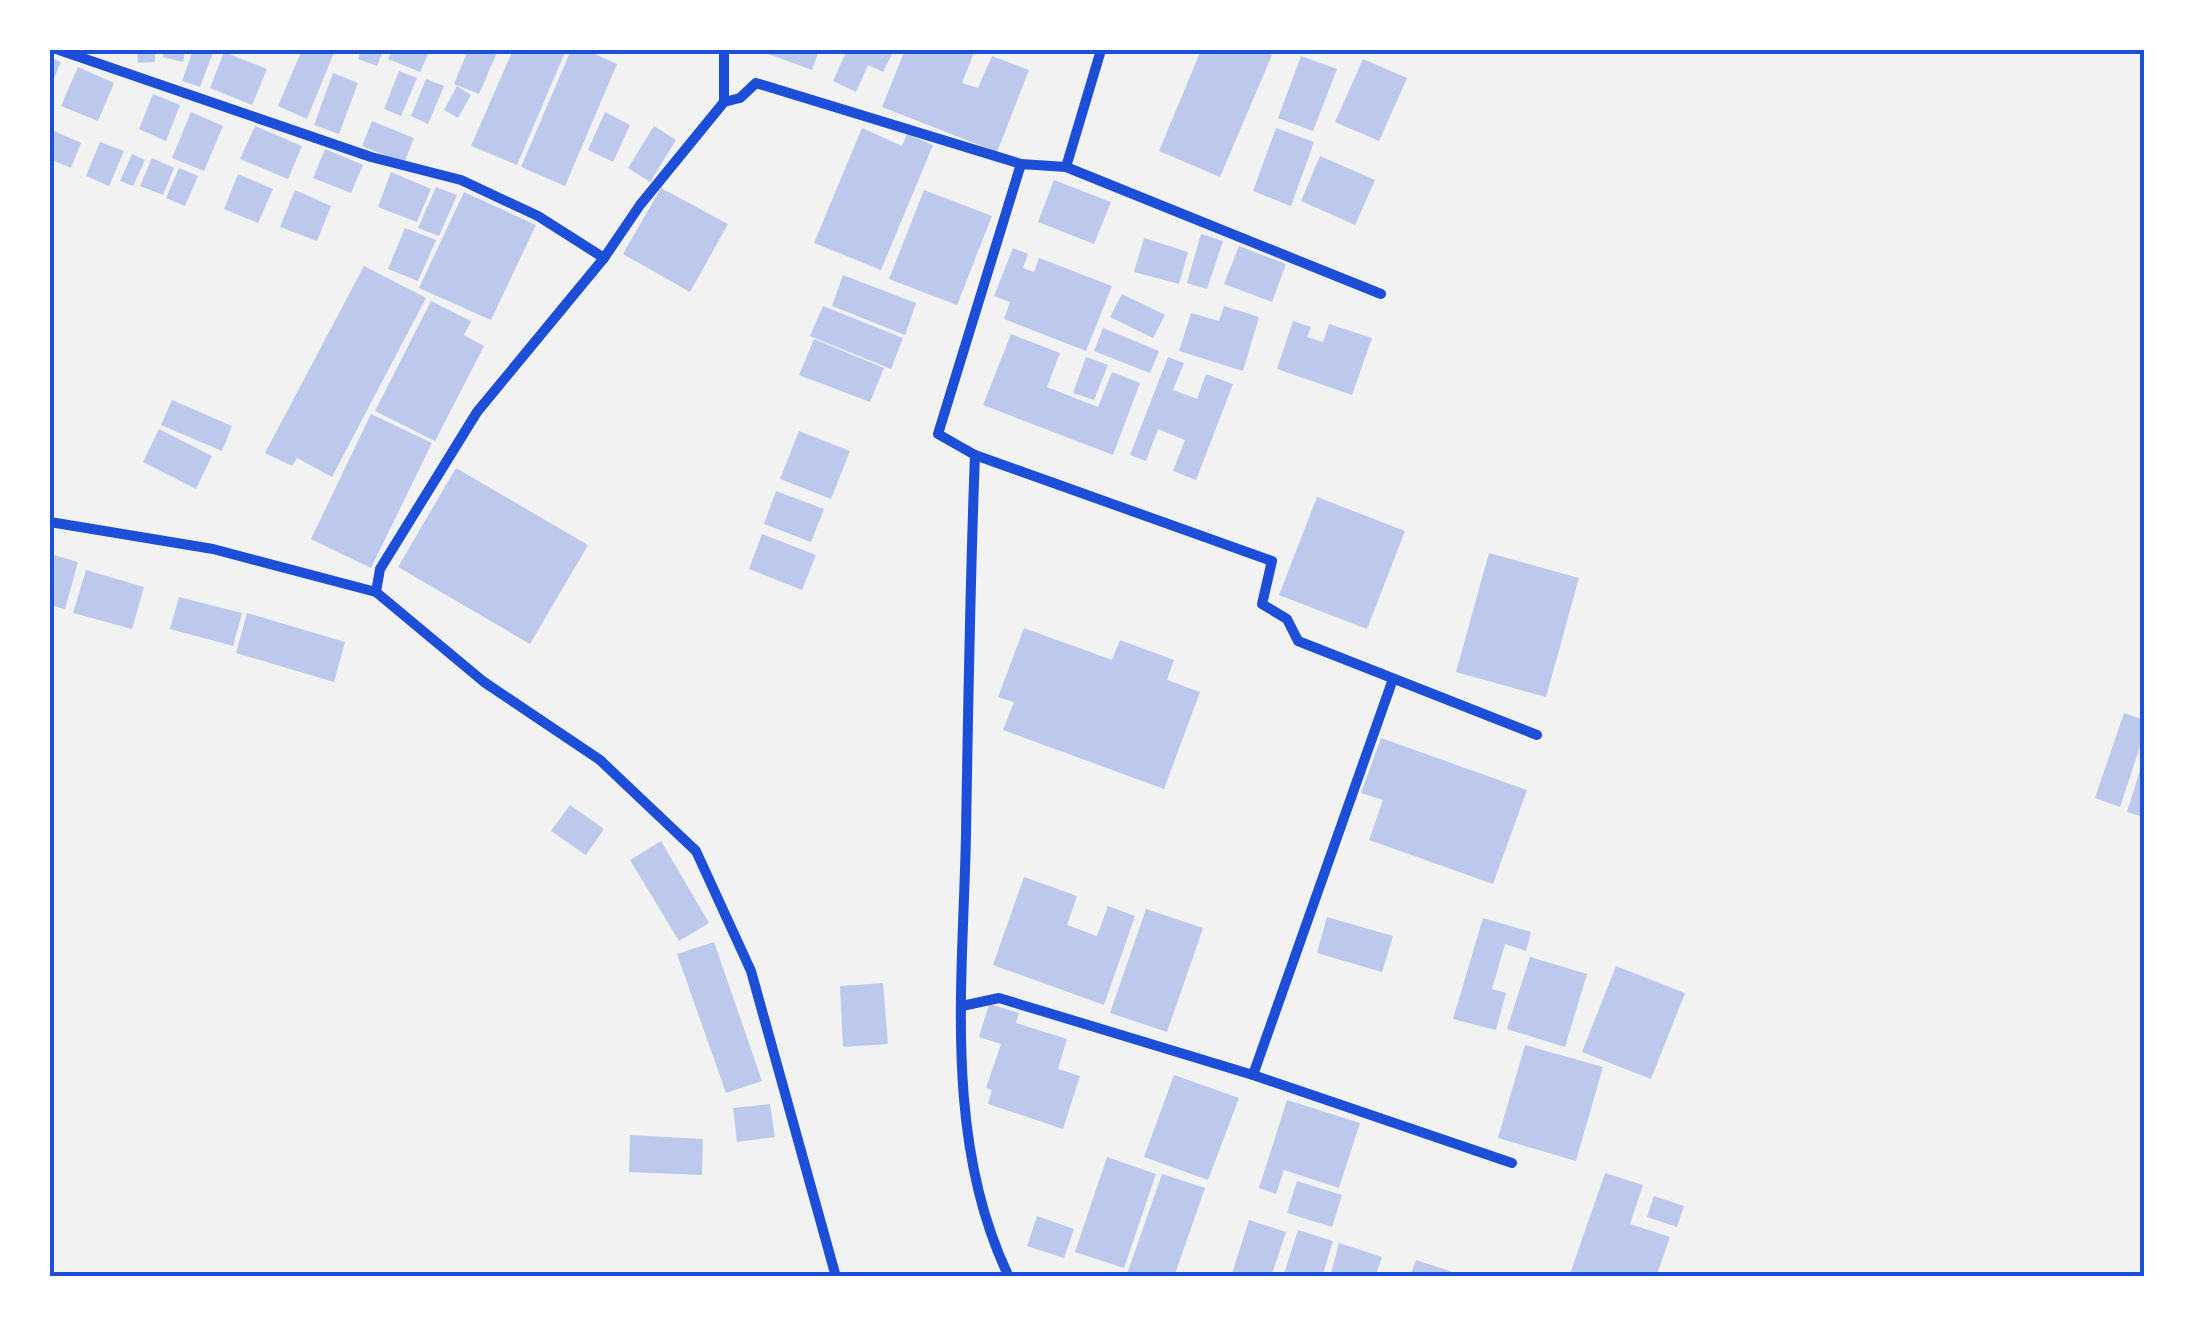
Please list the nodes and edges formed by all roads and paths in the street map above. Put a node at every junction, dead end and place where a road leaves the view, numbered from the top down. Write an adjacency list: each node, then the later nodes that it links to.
1 (59, 50): 7 (street)
2 (724, 50): 4 (street)
3 (1101, 50): 6 (street)
4 (724, 102): 5 (street); 7 (street)
5 (1020, 164): 6 (street); 9 (street)
6 (1066, 166): 8 (street)
7 (604, 258): 11 (street)
8 (1381, 294)
9 (975, 455): 12 (street); 14 (street)
10 (50, 522): 11 (street)
11 (376, 592): 17 (street)
12 (1393, 679): 13 (street); 15 (street)
13 (1537, 736)
14 (962, 1006): 15 (street); 18 (street)
15 (1252, 1075): 16 (street)
16 (1512, 1163)
17 (836, 1277)
18 (1009, 1277)

